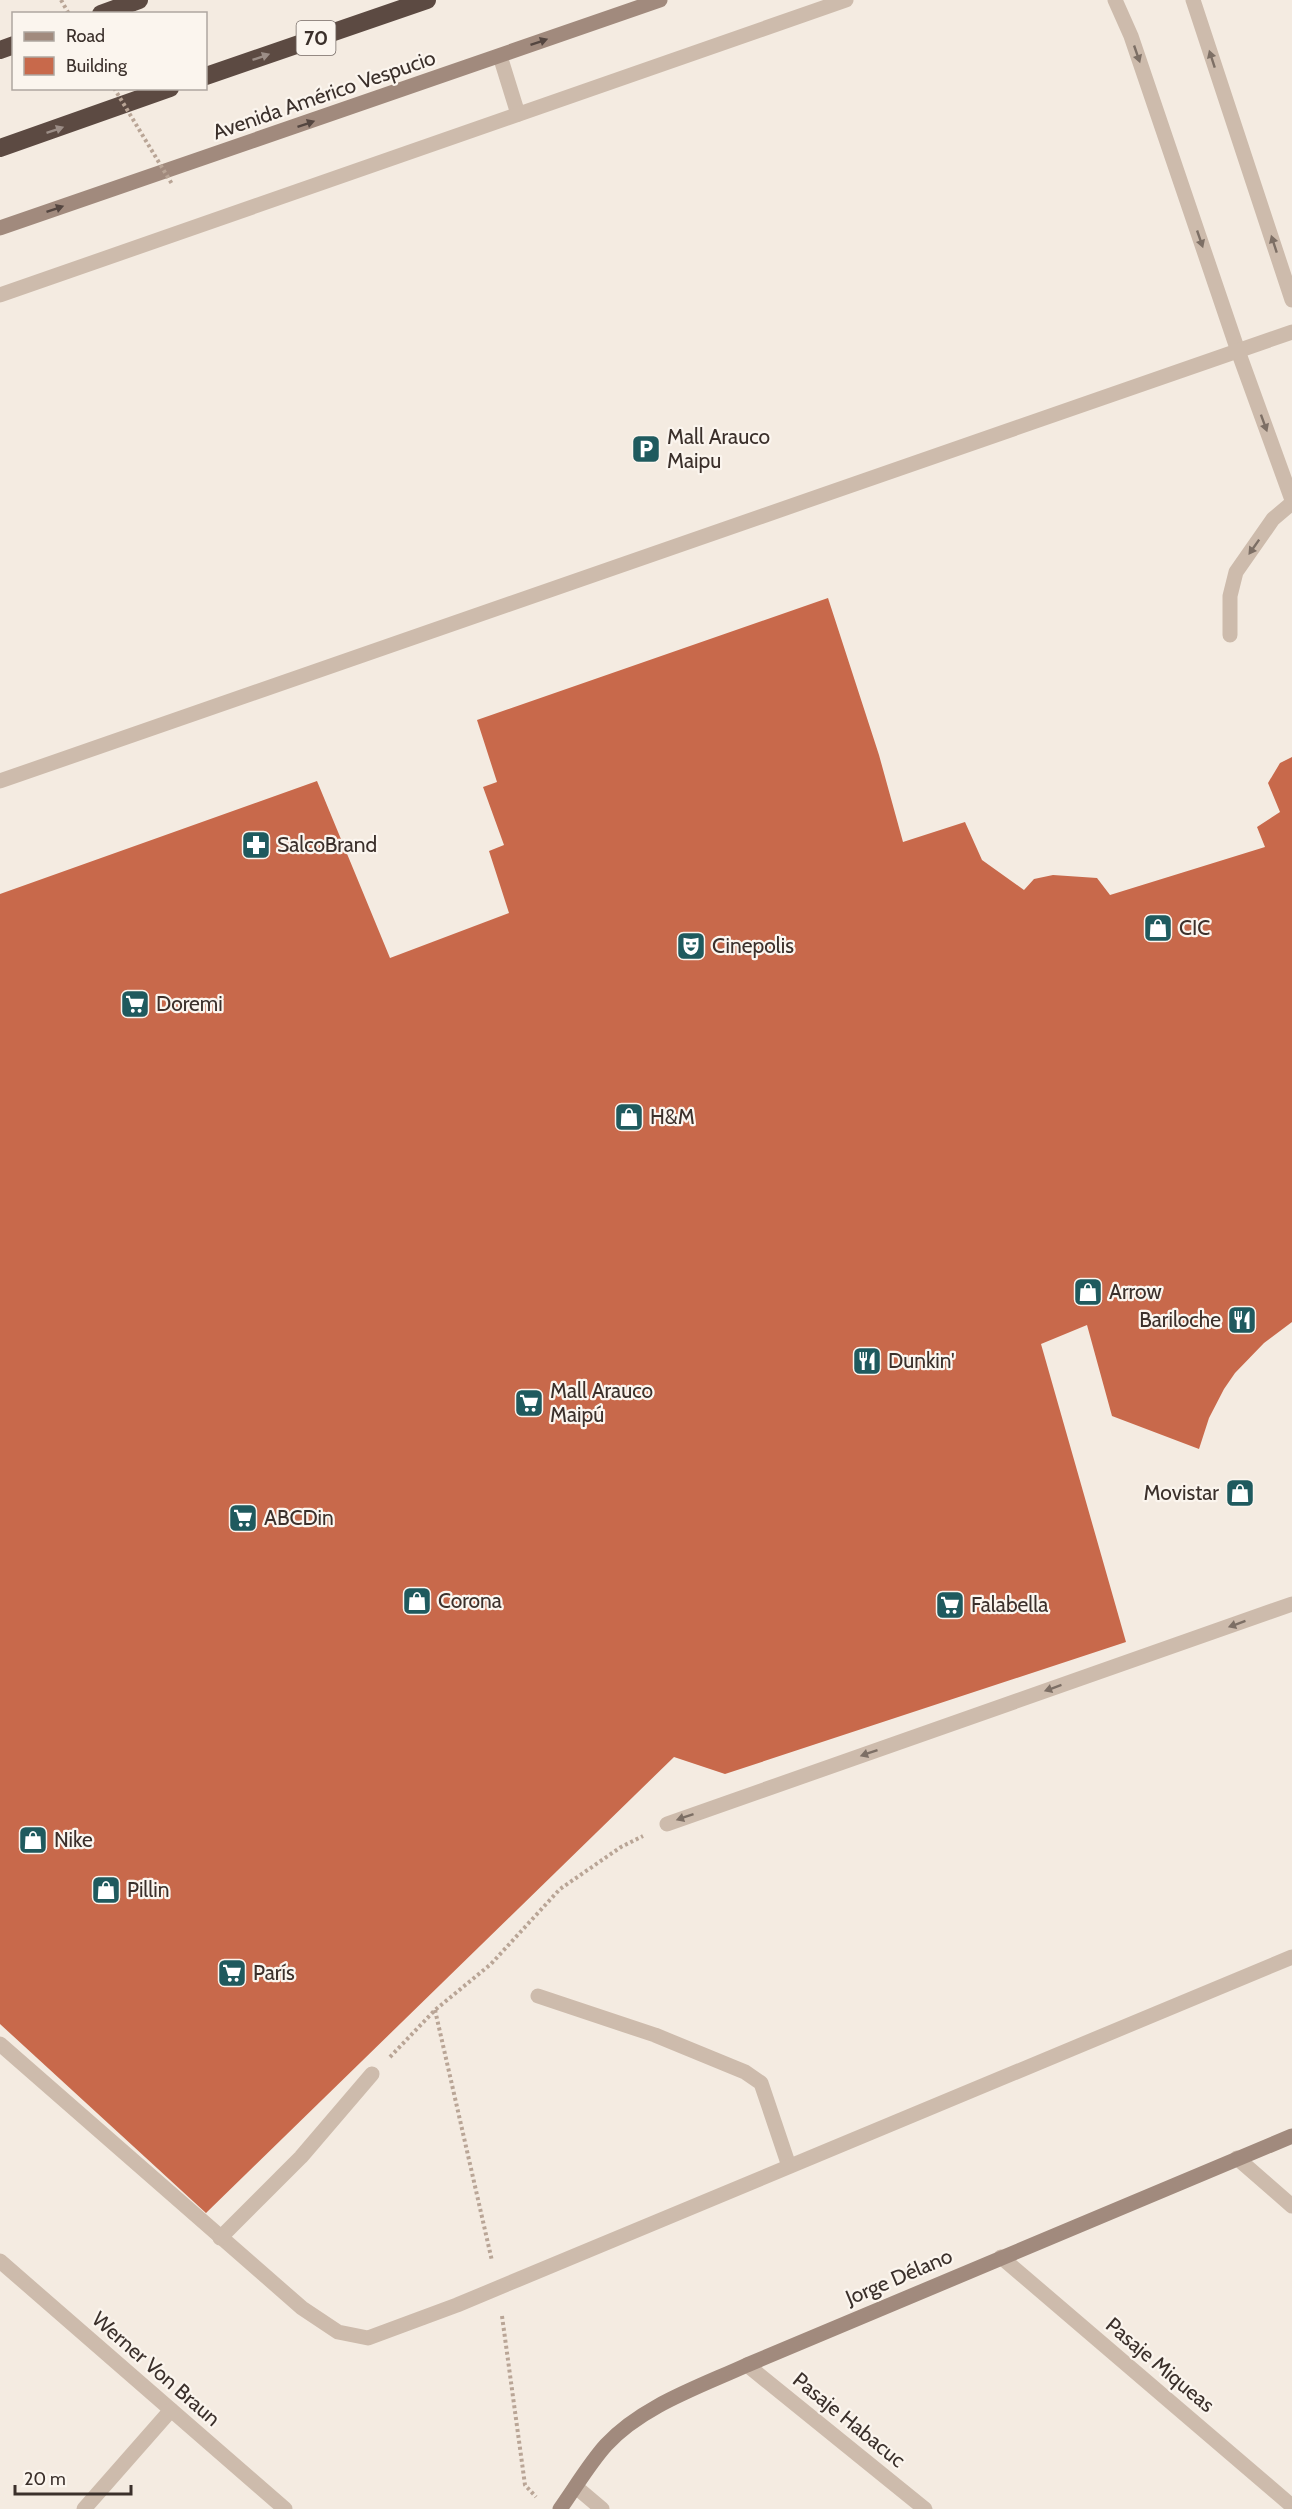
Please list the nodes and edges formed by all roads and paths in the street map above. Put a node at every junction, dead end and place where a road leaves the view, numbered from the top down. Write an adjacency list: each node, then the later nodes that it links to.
1 (139, 0): 7 (highway)
2 (427, 0): 9 (highway, 70, one-way to 2)
3 (660, 0): 8 (street, Avenida Américo Vespucio, one-way to 3)
4 (846, 0): 12 (street)
5 (1115, 0): 19 (street, one-way to 19)
6 (1193, 0): 17 (street, one-way to 6)
7 (106, 12)
8 (500, 56): 12 (street); 15 (street, Avenida Américo Vespucio, one-way to 8)
9 (207, 76)
10 (115, 90): 14 (path, bridge)
11 (164, 90): 13 (highway, one-way to 11)
12 (518, 114): 16 (street)
13 (0, 148)
14 (172, 184)
15 (0, 228)
16 (0, 295)
17 (1292, 300)
18 (1292, 332): 19 (street)
19 (1238, 351): 20 (street, one-way to 20); 22 (street)
20 (1292, 502): 21 (street, one-way to 21)
21 (1230, 635)
22 (0, 781)
23 (1292, 1604): 24 (street, one-way to 24)
24 (667, 1824): 28 (path)
25 (1292, 1957): 31 (street)
26 (538, 1996): 31 (street)
27 (0, 2044): 33 (street)
28 (372, 2074): 33 (street)
29 (1292, 2136): 30 (street, Jorge Délano)
30 (1237, 2158): 32 (street); 34 (street, Jorge Délano)
31 (789, 2166): 33 (street)
32 (1292, 2206)
33 (220, 2238)
34 (1001, 2257): 36 (street, Jorge Délano); 39 (street, Pasaje Miqueas)
35 (0, 2261): 37 (street, Werner Von Braun)
36 (747, 2365): 38 (street, Jorge Délano); 44 (street, Pasaje Habacuc)
37 (171, 2410): 40 (street); 41 (street, Werner Von Braun)
38 (576, 2487): 42 (street, Jorge Délano); 43 (street)
39 (1292, 2505)
40 (84, 2509)
41 (285, 2509)
42 (560, 2509)
43 (602, 2509)
44 (925, 2509)

